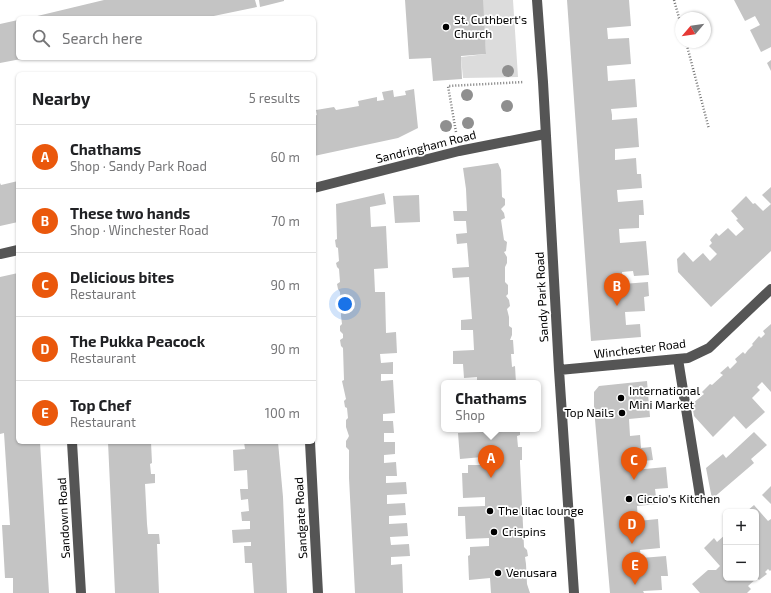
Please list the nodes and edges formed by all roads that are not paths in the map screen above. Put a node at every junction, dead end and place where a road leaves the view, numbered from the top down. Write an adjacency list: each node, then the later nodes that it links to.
1 (537, 0): 2 (street, Sandy Park Road)
2 (546, 134): 3 (street, Sandringham Road); 8 (street, Sandy Park Road)
3 (316, 187)
4 (16, 250): 5 (street)
5 (0, 254)
6 (771, 289): 7 (street, Winchester Road)
7 (678, 359): 8 (street, Winchester Road); 11 (street)
8 (559, 370): 14 (street, Sandy Park Road)
9 (72, 444): 12 (street, Sandown Road)
10 (310, 444): 13 (street, Sandgate Road)
11 (700, 496)
12 (81, 593)
13 (318, 593)
14 (574, 593)

